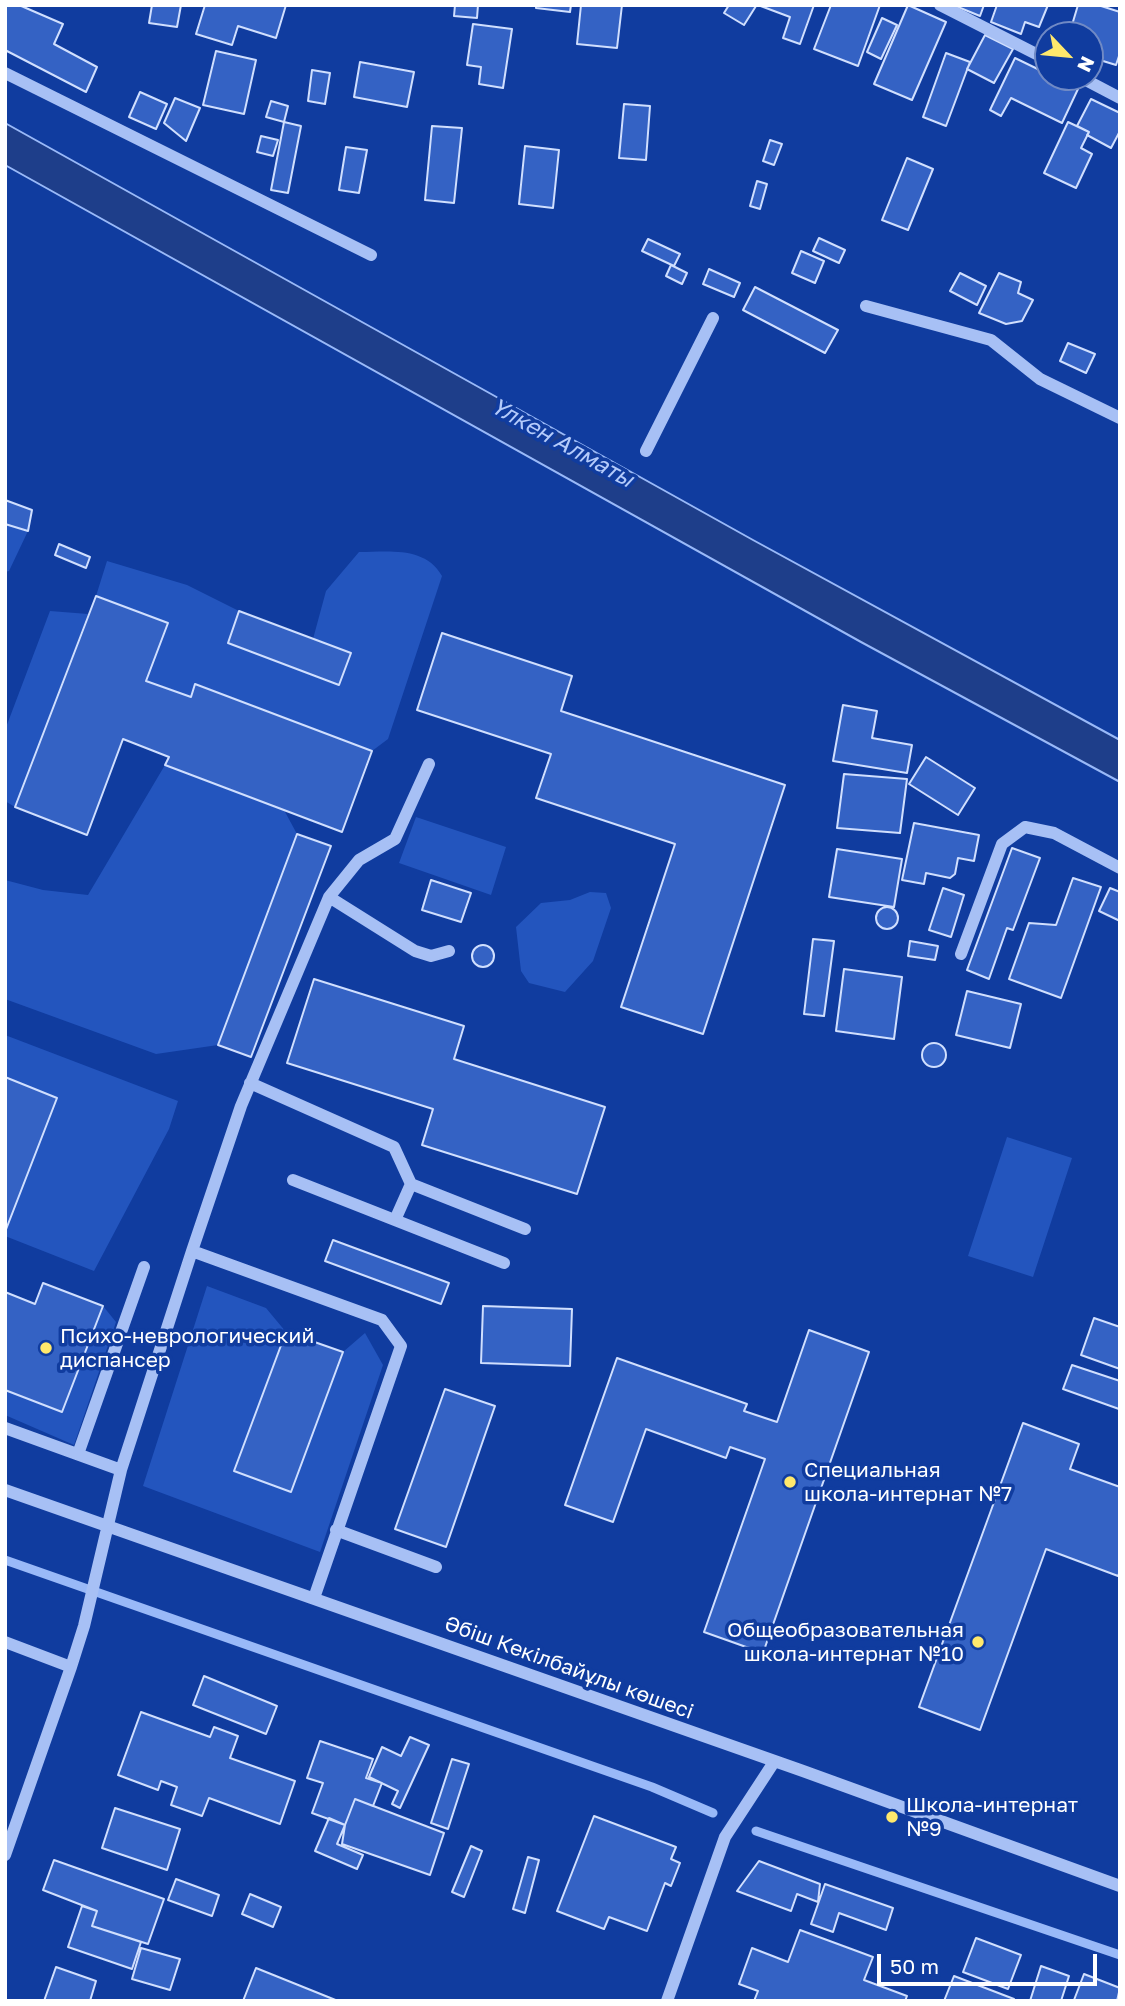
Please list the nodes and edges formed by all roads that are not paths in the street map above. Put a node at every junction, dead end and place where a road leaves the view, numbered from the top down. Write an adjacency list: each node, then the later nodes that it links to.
1 (940, 5): 2 (street)
2 (1034, 53)
3 (5, 73): 6 (street)
4 (1104, 90): 5 (street)
5 (1120, 98)
6 (371, 255)
7 (866, 306): 9 (street)
8 (713, 318): 10 (street)
9 (1120, 418)
10 (646, 451)
11 (429, 764): 13 (street)
12 (1120, 868): 15 (street)
13 (329, 897): 14 (street); 16 (street)
14 (449, 951)
15 (961, 954)
16 (250, 1083): 18 (street); 21 (street)
17 (293, 1180): 19 (street)
18 (411, 1184): 19 (street); 20 (street)
19 (395, 1220): 22 (street)
20 (525, 1228)
21 (191, 1251): 26 (street); 29 (street)
22 (504, 1264)
23 (144, 1267): 25 (street)
24 (5, 1428): 25 (street)
25 (78, 1454): 26 (street)
26 (121, 1470): 28 (street)
27 (5, 1490): 28 (street, Әбіш Кекілбайұлы көшесі)
28 (108, 1525): 31 (street, Әбіш Кекілбайұлы көшесі); 33 (street)
29 (336, 1530): 30 (street); 31 (street)
30 (436, 1567)
31 (314, 1598): 34 (street, Әбіш Кекілбайұлы көшесі)
32 (5, 1642): 33 (street)
33 (71, 1667): 35 (street)
34 (774, 1762): 36 (street, Әбіш Кекілбайұлы көшесі); 37 (street)
35 (5, 1855)
36 (1120, 1886)
37 (667, 2001)

